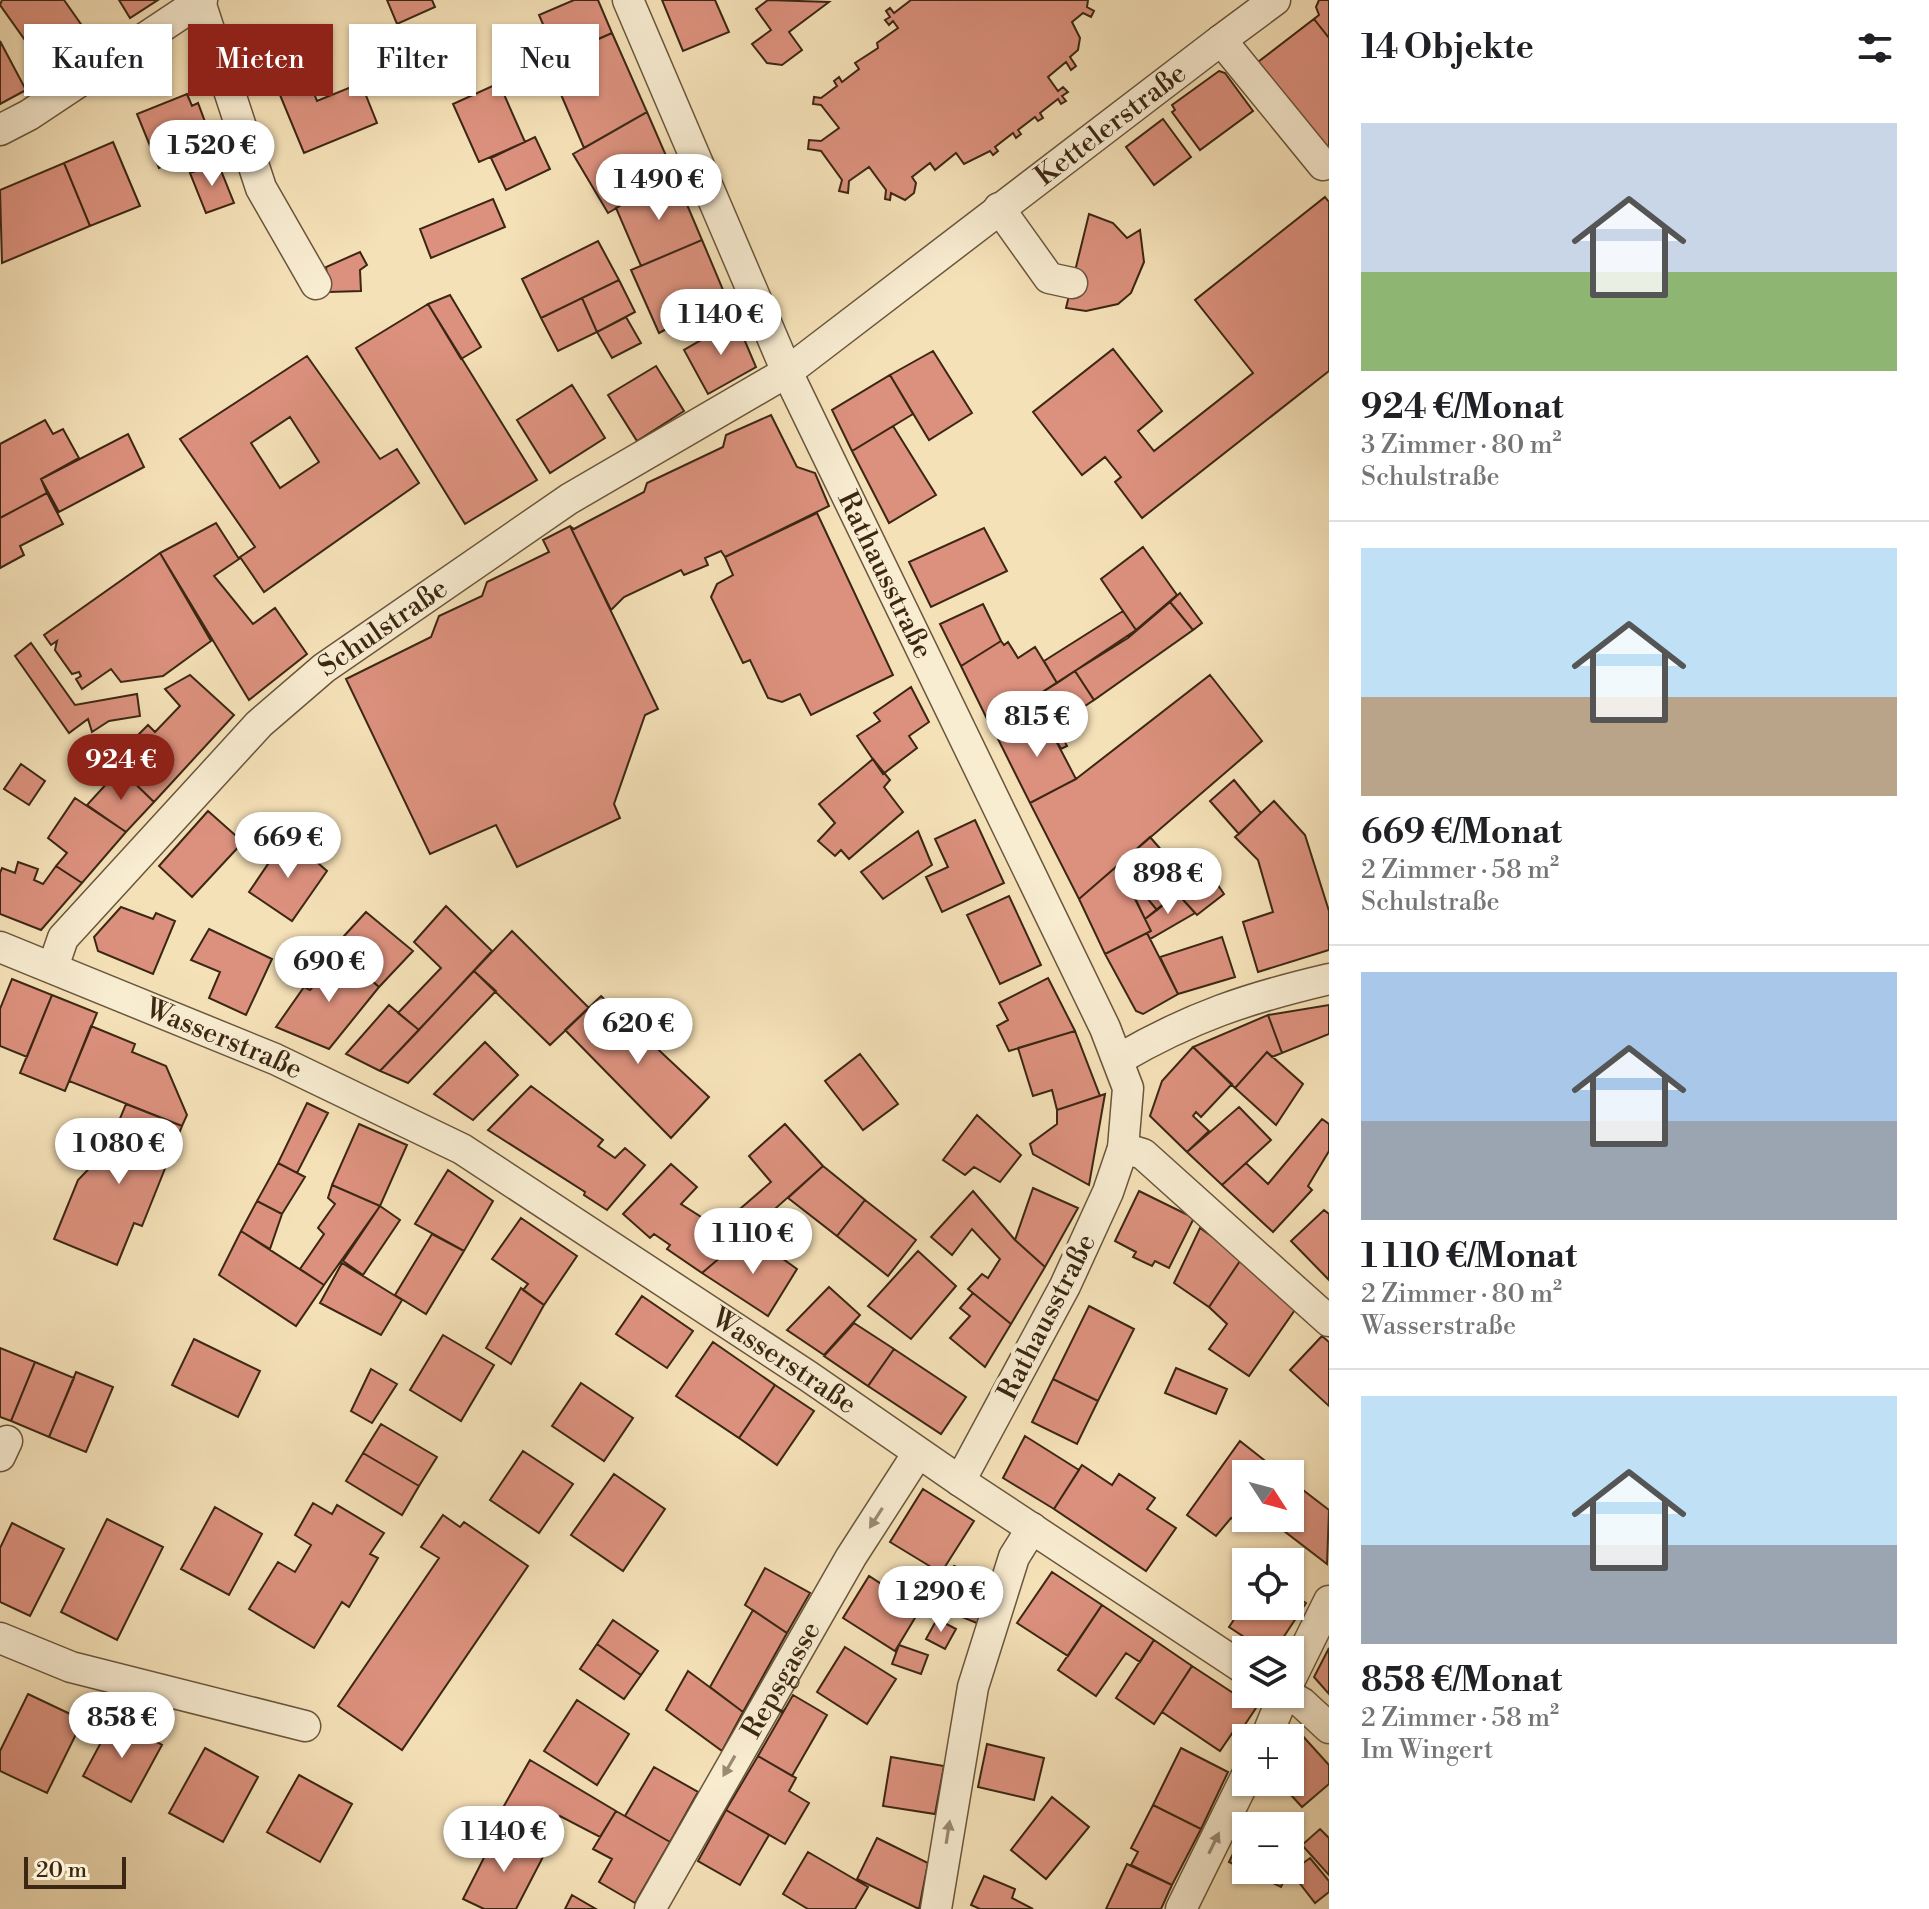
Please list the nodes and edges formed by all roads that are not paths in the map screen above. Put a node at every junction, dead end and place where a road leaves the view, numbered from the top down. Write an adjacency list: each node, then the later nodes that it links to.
1 (628, 0): 10 (street, Rathausstraße)
2 (1275, 0): 4 (street, Kettelerstraße)
3 (201, 1): 5 (street); 9 (street)
4 (1221, 40): 6 (street); 7 (street, Kettelerstraße)
5 (0, 130)
6 (1323, 165)
7 (999, 208): 8 (street); 10 (street, Kettelerstraße)
8 (1072, 283)
9 (316, 284)
10 (787, 372): 12 (street, Schulstraße); 14 (street, Rathausstraße)
11 (0, 947): 12 (street, Wasserstraße)
12 (53, 967): 17 (street, Wasserstraße)
13 (1329, 979): 14 (street)
14 (1119, 1059): 15 (street, Rathausstraße)
15 (1123, 1148): 16 (street); 18 (street, Rathausstraße)
16 (1329, 1321)
17 (918, 1453): 18 (street, Wasserstraße); 28 (street, Repsgasse, one-way to 28)
18 (960, 1481): 19 (street, Wasserstraße)
19 (1032, 1528): 23 (street, Wasserstraße); 29 (street, one-way to 19)
20 (1329, 1601): 22 (street)
21 (0, 1638): 25 (street)
22 (1304, 1652)
23 (1232, 1661)
24 (1304, 1705): 26 (street)
25 (305, 1726)
26 (1329, 1728)
27 (1237, 1796): 30 (street, one-way to 27)
28 (650, 1909)
29 (936, 1909)
30 (1181, 1909)

